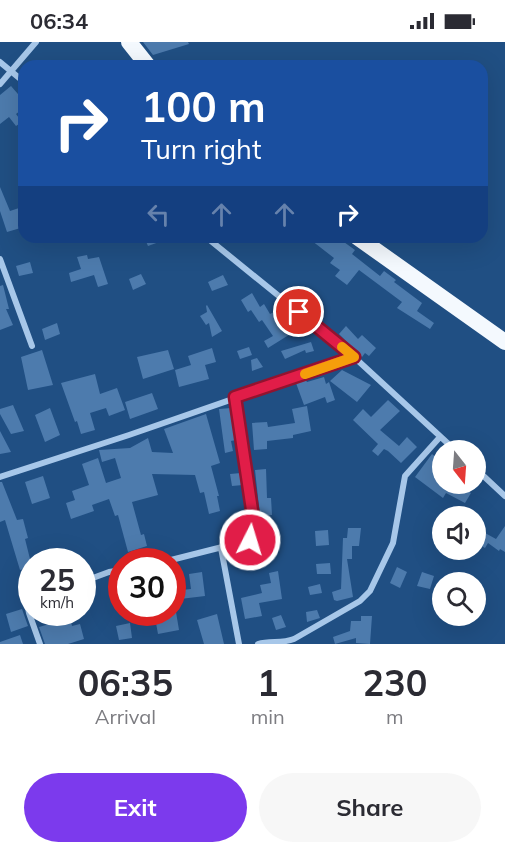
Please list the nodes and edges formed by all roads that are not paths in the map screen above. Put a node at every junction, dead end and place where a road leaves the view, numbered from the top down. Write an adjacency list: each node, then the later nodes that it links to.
1 (36, 42): 3 (street)
2 (129, 42): 4 (highway)
3 (22, 60)
4 (143, 60)
5 (0, 62): 7 (street)
6 (18, 64): 7 (street)
7 (12, 72): 8 (street); 9 (street)
8 (18, 77)
9 (0, 84)
10 (213, 243): 15 (street)
11 (365, 243): 13 (highway)
12 (0, 259): 14 (street)
13 (505, 342)
14 (32, 346)
15 (354, 357): 16 (street); 17 (street)
16 (235, 397): 19 (street); 22 (street)
17 (440, 437): 18 (street); 27 (street)
18 (443, 440)
19 (0, 477)
20 (486, 478): 21 (street)
21 (505, 496)
22 (221, 548): 23 (street); 26 (street)
23 (186, 556)
24 (34, 626): 25 (street)
25 (40, 644)
26 (239, 644)
27 (258, 644)

